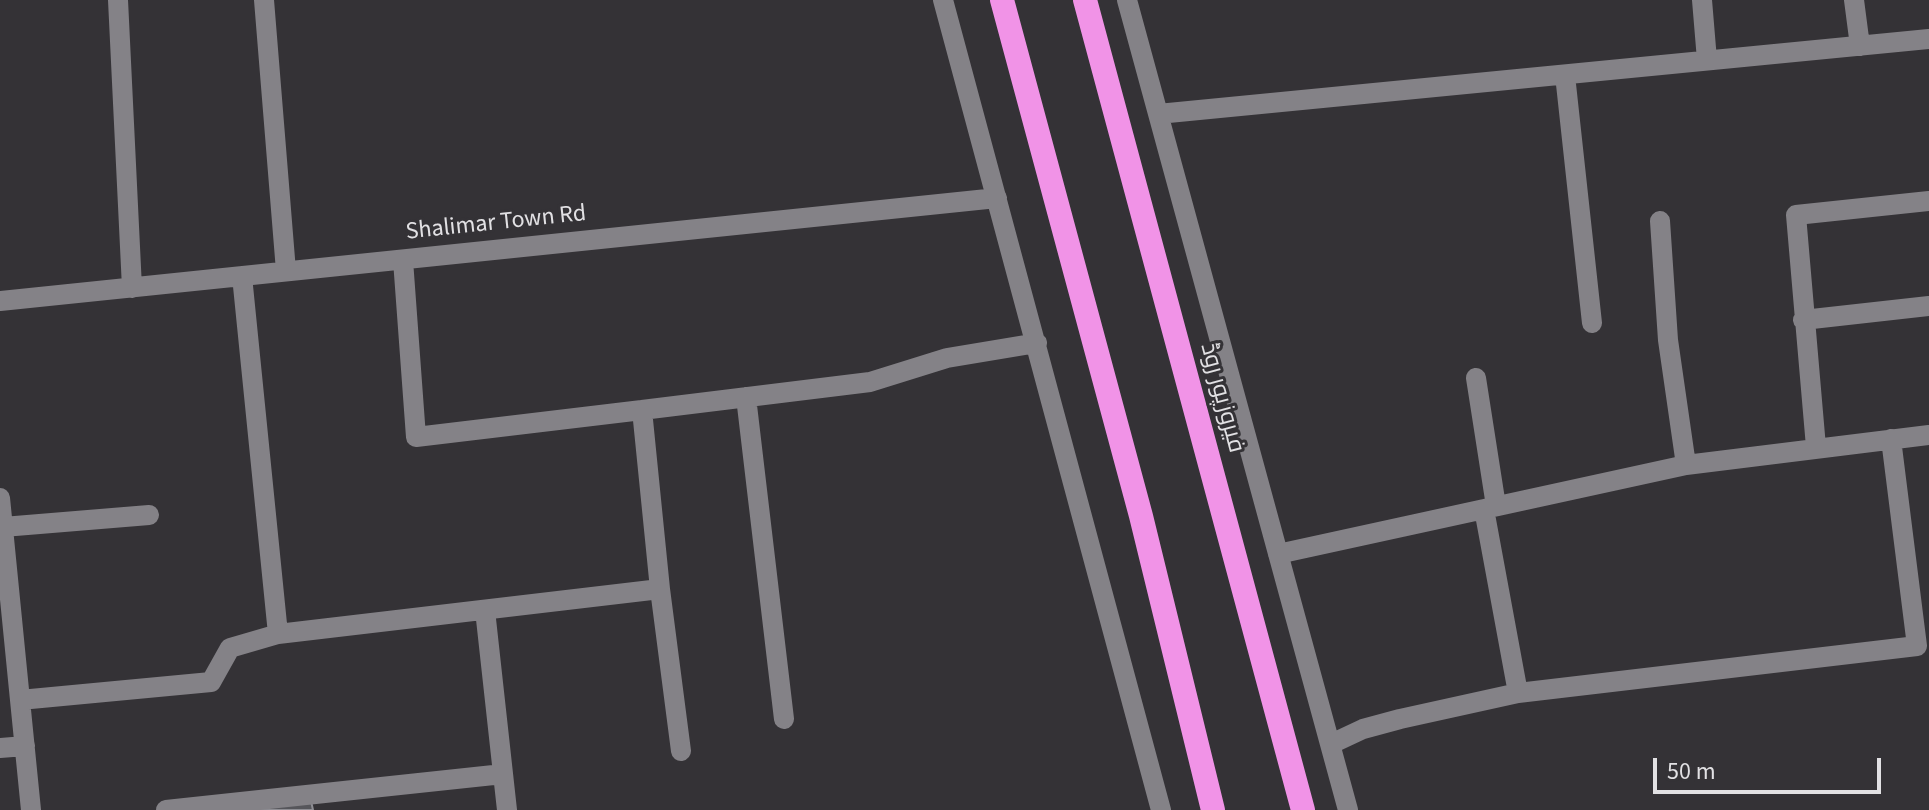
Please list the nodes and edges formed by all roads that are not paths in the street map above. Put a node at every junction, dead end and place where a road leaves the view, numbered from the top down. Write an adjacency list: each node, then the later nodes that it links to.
1 (118, 0): 20 (street)
2 (264, 0): 18 (street)
3 (943, 0): 14 (street)
4 (1002, 0): 54 (highway)
5 (1085, 0): 55 (highway, فیروزپور روڈ)
6 (1127, 0): 13 (street)
7 (1702, 0): 11 (street)
8 (1854, 0): 10 (street)
9 (1929, 39): 10 (street)
10 (1860, 46): 11 (street)
11 (1707, 60): 12 (street)
12 (1565, 75): 13 (street); 24 (street)
13 (1158, 114): 37 (street)
14 (997, 198): 17 (street, Shalimar Town Rd); 25 (street)
15 (1929, 201): 23 (street)
16 (1660, 221): 32 (street)
17 (403, 260): 18 (street, Shalimar Town Rd); 28 (street)
18 (286, 271): 19 (street, Shalimar Town Rd)
19 (242, 276): 20 (street, Shalimar Town Rd); 40 (street)
20 (132, 288): 21 (street, Shalimar Town Rd)
21 (0, 301)
22 (1929, 306): 23 (street)
23 (1803, 320): 31 (street)
24 (1592, 323)
25 (1037, 343): 27 (street); 53 (street)
26 (1476, 378): 34 (street)
27 (746, 397): 28 (street); 43 (street)
28 (642, 410): 38 (street)
29 (1929, 435): 30 (street)
30 (1891, 439): 31 (street); 41 (street)
31 (1816, 447): 32 (street)
32 (1686, 465): 34 (street)
33 (0, 498): 36 (street)
34 (1490, 507): 37 (street); 41 (street)
35 (149, 515): 36 (street)
36 (3, 527): 42 (street)
37 (1278, 554): 44 (street)
38 (660, 589): 39 (street); 47 (street)
39 (485, 610): 40 (street); 48 (street)
40 (278, 634): 42 (street)
41 (1518, 693): 44 (street)
42 (20, 700): 45 (street)
43 (784, 719)
44 (1331, 744): 56 (street)
45 (25, 746): 46 (street); 50 (street)
46 (0, 748)
47 (681, 751)
48 (503, 774): 49 (street); 52 (street)
49 (232, 806): 51 (street)
50 (31, 810)
51 (166, 810)
52 (507, 810)
53 (1161, 810)
54 (1213, 810)
55 (1303, 810)
56 (1348, 810)

